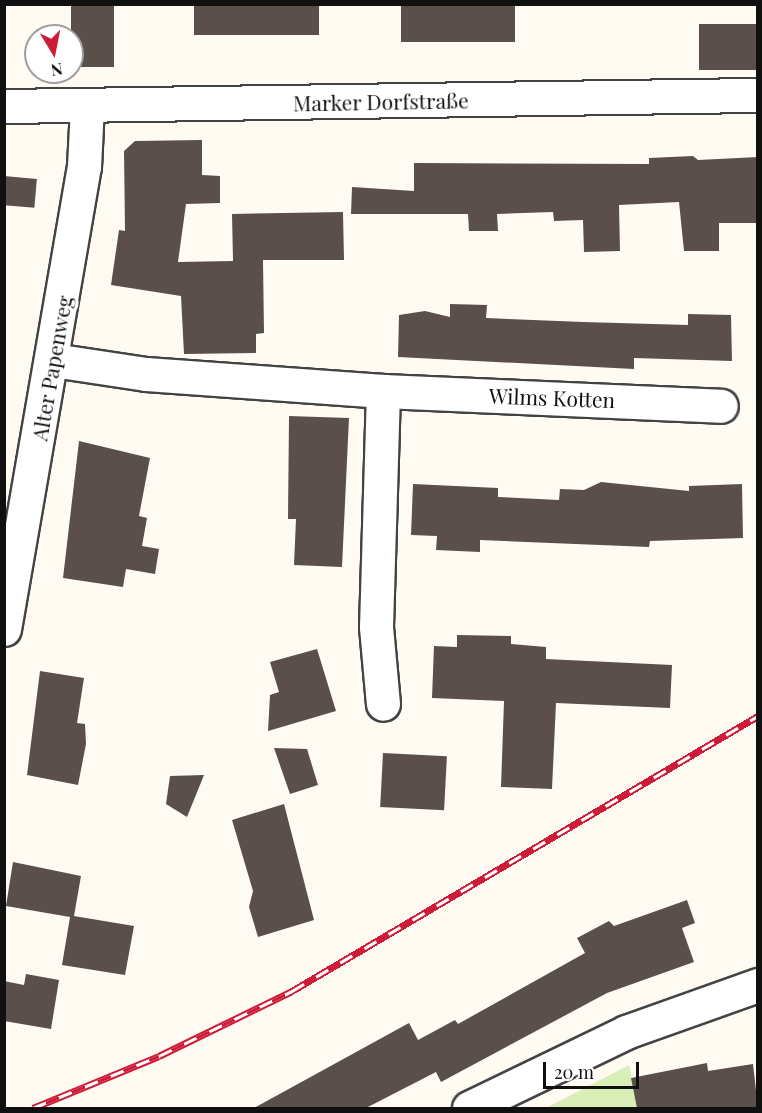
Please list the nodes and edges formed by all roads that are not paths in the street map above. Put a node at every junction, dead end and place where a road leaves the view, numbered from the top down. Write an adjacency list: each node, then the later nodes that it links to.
1 (758, 95): 2 (street, Marker Dorfstraße)
2 (87, 105): 3 (street, Marker Dorfstraße); 4 (street, Alter Papenweg)
3 (4, 106)
4 (53, 360): 5 (street, Wilms Kotten); 7 (street, Alter Papenweg)
5 (383, 391): 6 (street, Wilms Kotten); 8 (street)
6 (721, 406)
7 (4, 629)
8 (383, 704)
9 (758, 985): 10 (street)
10 (469, 1108)

